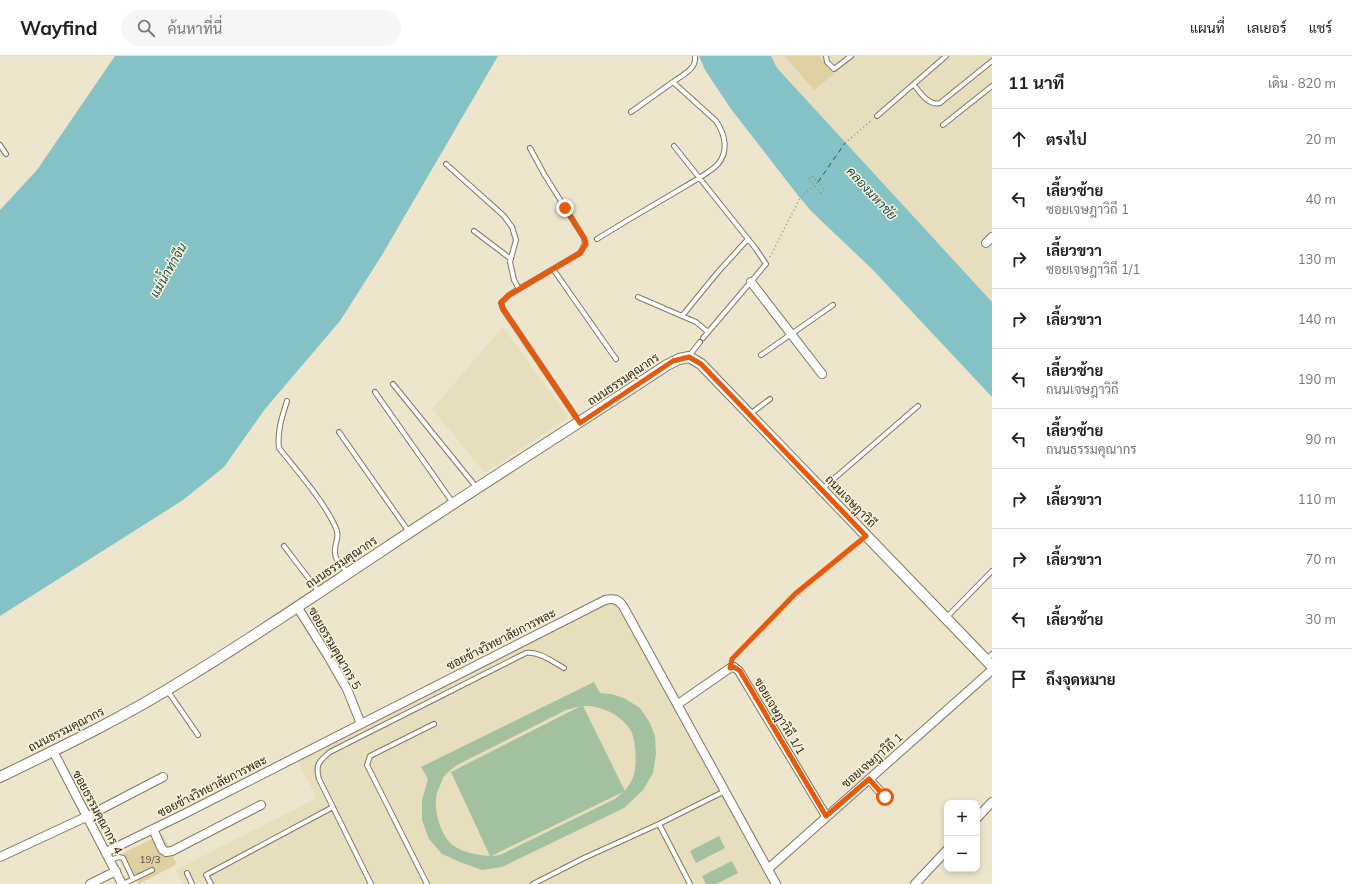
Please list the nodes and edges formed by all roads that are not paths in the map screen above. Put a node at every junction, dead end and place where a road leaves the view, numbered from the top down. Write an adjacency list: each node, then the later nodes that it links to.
1 (695, 56): 6 (lane)
2 (826, 56): 3 (lane)
3 (851, 56)
4 (946, 56): 7 (lane)
5 (992, 61): 7 (lane)
6 (674, 82): 9 (lane); 17 (lane)
7 (914, 85): 10 (lane)
8 (992, 86): 11 (lane)
9 (631, 112)
10 (877, 116)
11 (943, 126)
12 (0, 145): 15 (lane)
13 (674, 146): 17 (lane)
14 (530, 148): 22 (lane)
15 (6, 154)
16 (446, 164): 21 (lane)
17 (699, 178): 19 (lane); 20 (lane)
18 (474, 231): 21 (lane)
19 (597, 239)
20 (748, 239): 23 (lane); 27 (lane)
21 (511, 259): 24 (lane)
22 (553, 270): 24 (lane); 32 (lane)
23 (751, 282): 28 (lane); 29 (street)
24 (520, 289): 40 (lane)
25 (638, 297): 27 (lane)
26 (833, 306): 29 (lane)
27 (682, 316): 28 (lane)
28 (708, 332): 31 (lane)
29 (792, 334): 30 (lane); 33 (street)
30 (761, 355)
31 (689, 357): 39 (street, ถนนเจษฎาวิถี); 40 (street, ถนนธรรมคุณากร)
32 (616, 359)
33 (822, 374)
34 (393, 384): 42 (lane)
35 (374, 392): 44 (lane)
36 (770, 399): 39 (lane)
37 (287, 400): 48 (lane)
38 (918, 406): 43 (lane)
39 (749, 414): 43 (street, ถนนเจษฎาวิถี)
40 (580, 423): 42 (street, ถนนธรรมคุณากร)
41 (339, 432): 45 (lane)
42 (478, 488): 44 (street, ถนนธรรมคุณากร)
43 (822, 490): 51 (street, ถนนเจษฎาวิถี)
44 (454, 504): 45 (street, ถนนธรรมคุณากร)
45 (409, 533): 48 (street, ถนนธรรมคุณากร)
46 (284, 546): 49 (lane)
47 (992, 571): 51 (lane)
48 (348, 573): 49 (street, ถนนธรรมคุณากร)
49 (320, 593): 50 (street, ถนนธรรมคุณากร)
50 (298, 608): 55 (street, ถนนธรรมคุณากร); 57 (street, ซอยธรรมคุณากร 5)
51 (946, 618): 52 (street, ถนนเจษฎาวิถี)
52 (990, 660)
53 (564, 668): 68 (lane)
54 (992, 670): 63 (street, ซอยเจษฎาวิถี 1)
55 (167, 690): 59 (lane); 60 (street, ถนนธรรมคุณากร)
56 (678, 704): 57 (street, ซอยข้างวิทยาลัยการพละ); 64 (street, ซอยข้างวิทยาลัยการพละ); 71 (street, ซอยเจษฎาวิถี 1/1)
57 (361, 724): 73 (street, ซอยข้างวิทยาลัยการพละ)
58 (434, 724): 88 (lane)
59 (198, 735)
60 (53, 751): 61 (street, ถนนธรรมคุณากร); 70 (street, ซอยธรรมคุณากร 4)
61 (0, 777)
62 (163, 777): 70 (street)
63 (869, 779): 65 (street); 71 (street, ซอยเจษฎาวิถี 1)
64 (725, 791): 72 (lane); 78 (street, ซอยข้างวิทยาลัยการพละ)
65 (885, 797)
66 (992, 802): 69 (street)
67 (261, 805): 73 (street)
68 (334, 807): 86 (lane); 87 (lane)
69 (980, 815)
70 (88, 816): 74 (street, ซอยธรรมคุณากร 4); 76 (street)
71 (826, 816): 78 (street, ซอยเจษฎาวิถี 1)
72 (659, 824): 89 (lane); 90 (lane)
73 (153, 830): 74 (street, ซอยข้างวิทยาลัยการพละ)
74 (106, 852): 77 (street, ซอยธรรมคุณากร 4)
75 (944, 853): 92 (street)
76 (0, 857)
77 (110, 860): 80 (street, ซอยธรรมคุณากร 4); 82 (lane)
78 (768, 869): 91 (street, ซอยข้างวิทยาลัยการพละ)
79 (152, 870): 82 (lane)
80 (116, 871): 83 (street); 84 (street, ซอยธรรมคุณากร 4)
81 (187, 873): 85 (lane)
82 (133, 879): 84 (lane)
83 (90, 884)
84 (123, 884)
85 (192, 884)
86 (211, 884)
87 (371, 884)
88 (428, 884)
89 (533, 884)
90 (690, 884)
91 (776, 884)
92 (915, 884)

